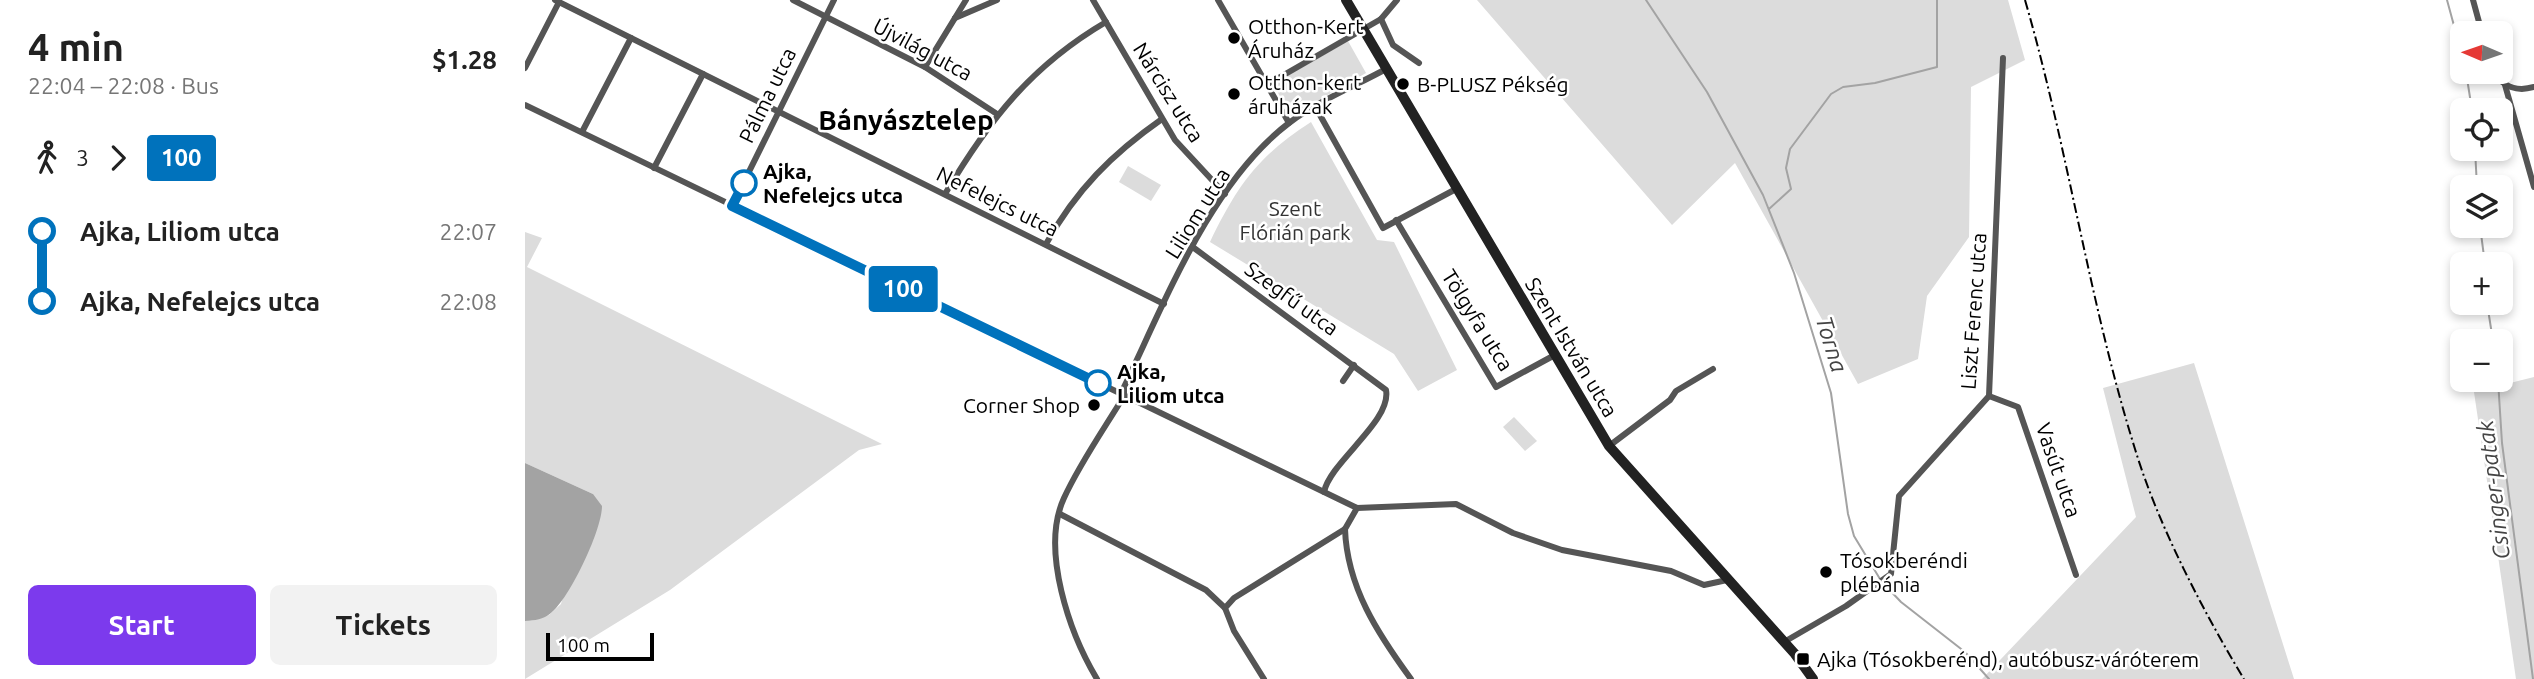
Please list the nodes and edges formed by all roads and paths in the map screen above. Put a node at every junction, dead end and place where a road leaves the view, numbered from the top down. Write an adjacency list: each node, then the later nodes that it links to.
1 (793, 0): 11 (street, Újvilág utca)
2 (834, 0): 11 (street, Pálma utca)
3 (966, 0): 12 (street)
4 (997, 0): 12 (street)
5 (1093, 0): 15 (street, Nárcisz utca)
6 (1218, 0): 24 (street)
7 (1346, 0): 16 (main road, Szent István utca)
8 (1397, 0): 13 (street)
9 (2473, 0): 14 (street)
10 (557, 1): 17 (street, Nefelejcs utca); 21 (street, Nefelejcs utca)
11 (825, 17): 20 (street, Újvilág utca); 29 (street, Pálma utca)
12 (954, 19): 20 (street)
13 (1381, 19): 16 (street); 19 (street)
14 (2479, 21)
15 (1107, 22): 30 (street); 31 (street, Nárcisz utca)
16 (1364, 30): 22 (main road, Szent István utca); 24 (street)
17 (631, 38): 23 (street, Nefelejcs utca); 33 (street)
18 (2003, 58): 49 (street, Liszt Ferenc utca)
19 (1419, 63)
20 (925, 67): 30 (street, Újvilág utca)
21 (525, 68)
22 (1386, 69): 28 (street, Liliom utca); 36 (main road, Szent István utca)
23 (703, 74): 29 (street, Nefelejcs utca); 34 (street)
24 (1268, 84): 32 (street)
25 (2505, 85): 26 (street); 35 (street)
26 (2534, 87)
27 (525, 104): 33 (street)
28 (1316, 108): 32 (street, Liliom utca); 40 (street)
29 (779, 112): 37 (street, Nefelejcs utca); 39 (street, Pálma utca)
30 (997, 114): 37 (street)
31 (1162, 119): 38 (street, Nárcisz utca); 41 (street)
32 (1289, 123): 38 (street, Liliom utca)
33 (582, 132): 34 (street)
34 (654, 168): 39 (street)
35 (2534, 187)
36 (1456, 189): 40 (street); 44 (main road, Szent István utca)
37 (945, 194): 41 (street, Nefelejcs utca)
38 (1225, 194): 42 (street, Liliom utca)
39 (732, 206): 48 (street)
40 (1396, 220): 44 (street, Tölgyfa utca)
41 (1046, 244): 43 (street, Nefelejcs utca)
42 (1194, 248): 43 (street, Liliom utca); 45 (street, Szegfű utca)
43 (1164, 304): 48 (street, Liliom utca)
44 (1553, 356): 50 (main road, Szent István utca)
45 (1354, 365): 47 (street); 51 (street, Szegfű utca)
46 (1713, 369): 50 (street)
47 (1343, 381)
48 (1124, 396): 51 (street); 53 (street, Liliom utca)
49 (1989, 397): 55 (street, Vasút utca); 58 (street, Liszt Ferenc utca)
50 (1609, 446): 56 (main road, Szent István utca)
51 (1324, 492): 52 (street)
52 (1357, 508): 54 (street); 56 (street)
53 (1060, 514): 57 (street); 59 (street)
54 (1345, 529): 57 (street); 61 (street)
55 (2076, 575)
56 (1727, 580): 58 (main road, Szent István utca)
57 (1225, 608): 60 (street)
58 (1784, 642): 62 (main road, Szent István utca)
59 (1097, 679)
60 (1264, 679)
61 (1411, 679)
62 (1813, 679)

